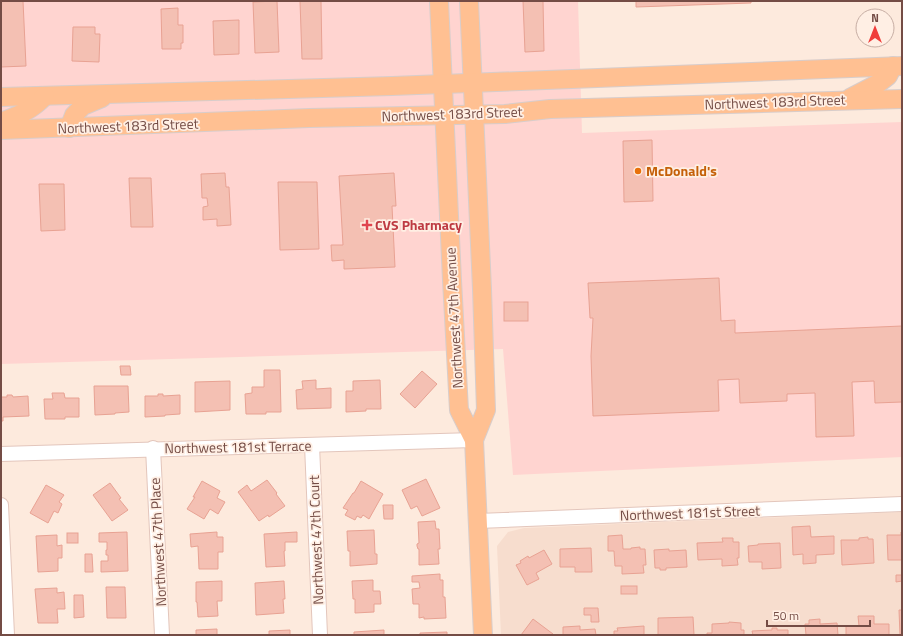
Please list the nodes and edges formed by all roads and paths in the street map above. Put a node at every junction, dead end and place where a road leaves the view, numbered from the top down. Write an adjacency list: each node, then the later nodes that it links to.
1 (439, 1): 5 (main road, Northwest 47th Avenue)
2 (469, 1): 4 (main road, Northwest 47th Avenue)
3 (897, 66): 4 (main road); 10 (main road)
4 (473, 83): 5 (main road); 11 (main road, Northwest 47th Avenue)
5 (443, 84): 6 (main road); 12 (main road, Northwest 47th Avenue)
6 (110, 94): 8 (main road); 14 (main road)
7 (900, 95): 10 (main road, Northwest 183rd Street)
8 (45, 96): 9 (main road); 13 (main road)
9 (1, 97)
10 (846, 100): 11 (main road, Northwest 183rd Street)
11 (475, 114): 12 (main road, Northwest 183rd Street); 16 (main road, Northwest 47th Avenue)
12 (444, 115): 14 (main road, Northwest 183rd Street); 16 (main road, Northwest 47th Avenue)
13 (1, 122)
14 (69, 128): 15 (main road, Northwest 183rd Street)
15 (1, 130)
16 (474, 440): 17 (street, Northwest 181st Terrace); 22 (main road, Northwest 47th Avenue)
17 (312, 445): 18 (street, Northwest 181st Terrace); 25 (street, Northwest 47th Court)
18 (154, 448): 19 (street, Northwest 181st Terrace); 24 (street, Northwest 47th Place)
19 (1, 454)
20 (902, 504): 22 (street, Northwest 181st Street)
21 (1, 505): 23 (street)
22 (478, 521): 26 (main road, Northwest 47th Avenue)
23 (7, 635)
24 (162, 635)
25 (320, 635)
26 (483, 635)

